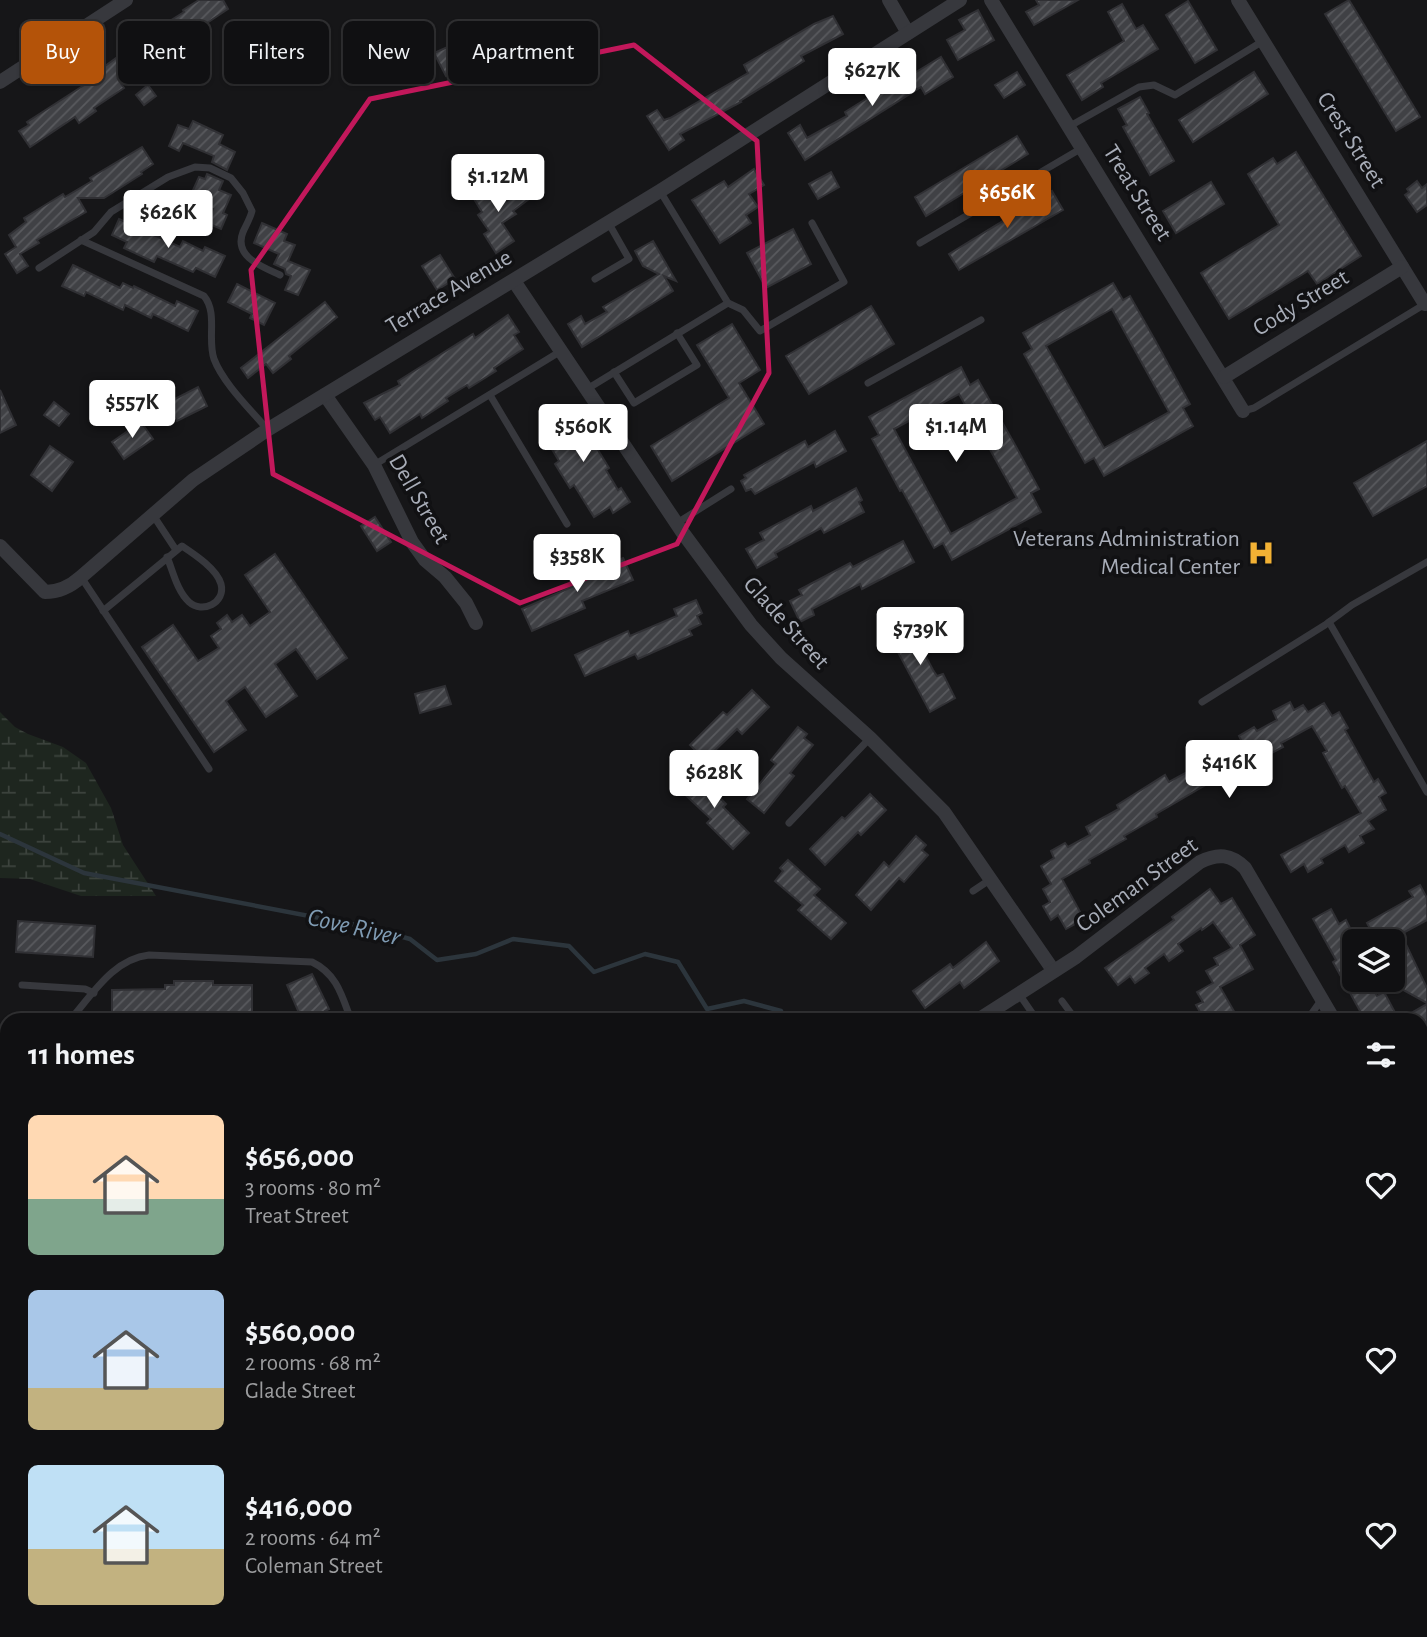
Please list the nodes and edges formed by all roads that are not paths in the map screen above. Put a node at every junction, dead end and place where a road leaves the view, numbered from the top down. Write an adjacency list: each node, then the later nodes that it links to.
1 (126, 0): 8 (street)
2 (889, 0): 6 (street)
3 (960, 0): 6 (street, Terrace Avenue)
4 (991, 0): 9 (street, Treat Street)
5 (1238, 0): 7 (street, Crest Street)
6 (908, 33): 11 (street, Terrace Avenue)
7 (1263, 41): 9 (lane); 16 (street, Crest Street)
8 (0, 82)
9 (1070, 126): 10 (street, Treat Street)
10 (1082, 148): 15 (lane); 27 (street, Treat Street)
11 (660, 191): 12 (street, Terrace Avenue); 21 (lane)
12 (608, 222): 19 (lane); 20 (street, Terrace Avenue)
13 (812, 223): 21 (lane)
14 (81, 240): 17 (lane); 18 (lane); 33 (lane)
15 (919, 243)
16 (1402, 267): 22 (street, Crest Street); 27 (street, Cody Street)
17 (39, 268)
18 (280, 275)
19 (595, 279)
20 (514, 281): 25 (street, Glade Street); 30 (street, Terrace Avenue)
21 (728, 303): 24 (lane)
22 (1425, 304): 32 (lane)
23 (981, 320): 28 (lane)
24 (677, 333): 26 (lane); 26 (lane)
25 (561, 351): 29 (street, Glade Street); 31 (lane)
26 (614, 372): 29 (lane)
27 (1224, 377): 32 (street, Treat Street)
28 (868, 383)
29 (587, 389): 38 (street, Glade Street)
30 (325, 395): 33 (street, Terrace Avenue); 34 (street, Dell Street)
31 (490, 395): 34 (lane); 37 (lane)
32 (1243, 411)
33 (267, 430): 36 (street, Terrace Avenue)
34 (374, 465): 46 (street, Dell Street)
35 (732, 489): 38 (lane)
36 (153, 514): 40 (lane); 43 (street, Terrace Avenue)
37 (568, 524)
38 (677, 524): 48 (street, Glade Street)
39 (0, 546): 43 (street, Terrace Avenue)
40 (176, 550): 41 (lane); 41 (lane)
41 (167, 557): 44 (lane)
42 (1427, 562): 45 (lane)
43 (81, 577): 44 (lane)
44 (103, 611): 49 (lane)
45 (1329, 622): 47 (lane); 50 (lane)
46 (476, 623)
47 (1202, 702)
48 (870, 738): 51 (lane); 52 (street, Glade Street)
49 (209, 769)
50 (1427, 792)
51 (789, 823)
52 (992, 879): 53 (lane); 54 (street, Glade Street)
53 (973, 891)
54 (1053, 970): 57 (street, Coleman Street); 58 (street, Coleman Street)
55 (22, 985): 56 (lane)
56 (94, 993): 60 (lane); 61 (lane)
57 (1018, 994): 62 (street, Coleman Street); 63 (lane)
58 (1322, 999): 65 (lane); 66 (street, Coleman Street)
59 (1062, 1001): 64 (lane)
60 (76, 1013)
61 (348, 1013)
62 (989, 1013)
63 (1032, 1013)
64 (1071, 1013)
65 (1312, 1013)
66 (1330, 1013)

